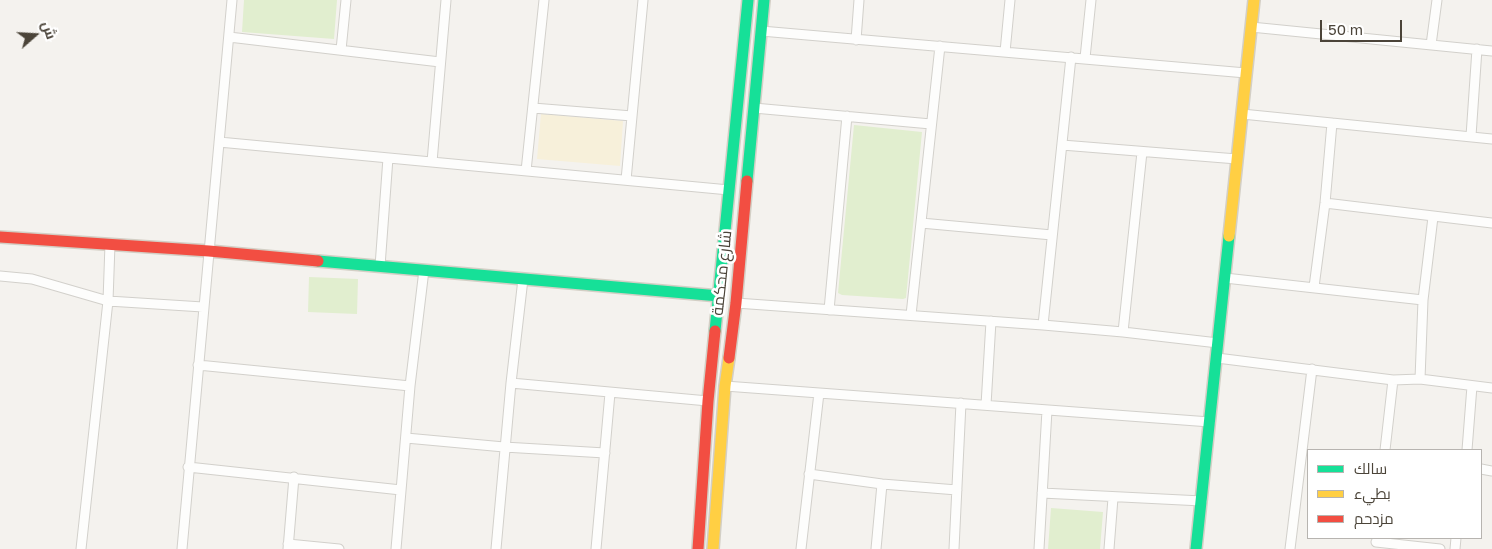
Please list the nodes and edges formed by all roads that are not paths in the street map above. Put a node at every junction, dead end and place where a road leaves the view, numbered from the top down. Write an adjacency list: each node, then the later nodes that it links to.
1 (232, 0): 15 (street)
2 (346, 0): 20 (street)
3 (446, 0): 25 (street)
4 (544, 0): 27 (street)
5 (643, 0): 30 (street)
6 (748, 0): 44 (street, شارع محكمة)
7 (764, 0): 14 (street, شارع محكمة)
8 (859, 0): 16 (street)
9 (1010, 0): 22 (street)
10 (1091, 0): 24 (street)
11 (1254, 0): 13 (street)
12 (1437, 0): 17 (street)
13 (1251, 26): 17 (street); 26 (street)
14 (761, 31): 16 (street); 28 (street, شارع محكمة)
15 (229, 37): 20 (street); 36 (street)
16 (856, 40): 18 (street)
17 (1431, 45): 19 (street)
18 (940, 46): 22 (street); 33 (street)
19 (1477, 49): 21 (street); 34 (street)
20 (341, 50): 25 (street)
21 (1492, 51)
22 (1005, 52): 23 (street)
23 (1071, 57): 24 (street); 37 (street)
24 (1085, 58): 26 (street)
25 (440, 62): 41 (street)
26 (1246, 73): 29 (street)
27 (533, 108): 30 (street); 42 (street)
28 (754, 108): 31 (street); 62 (street, شارع محكمة)
29 (1242, 114): 32 (street); 40 (street)
30 (632, 116): 43 (street)
31 (847, 116): 33 (street); 64 (street)
32 (1332, 123): 34 (street); 45 (street)
33 (931, 124): 48 (street)
34 (1471, 136): 35 (street)
35 (1492, 139)
36 (219, 142): 39 (street); 52 (street)
37 (1062, 145): 38 (street); 49 (street)
38 (1142, 152): 40 (street); 68 (street)
39 (388, 158): 41 (street); 53 (street)
40 (1237, 159): 56 (street)
41 (432, 162): 42 (street)
42 (526, 171): 43 (street)
43 (626, 180): 44 (street)
44 (729, 190): 59 (street, شارع محكمة)
45 (1325, 203): 46 (street); 58 (street)
46 (1433, 217): 47 (street); 60 (street)
47 (1492, 222)
48 (921, 223): 49 (street); 65 (street)
49 (1052, 235): 67 (street)
50 (0, 237): 51 (street)
51 (110, 244): 52 (street); 61 (street)
52 (209, 251): 53 (street); 63 (street)
53 (380, 266): 54 (street)
54 (424, 270): 57 (street); 76 (street)
55 (0, 276): 61 (street)
56 (1225, 278): 58 (street); 69 (street)
57 (523, 279): 59 (street); 75 (street)
58 (1314, 287): 60 (street)
59 (719, 296): 82 (street, شارع محكمة)
60 (1423, 300): 73 (street)
61 (108, 301): 63 (street); 103 (street)
62 (736, 303): 64 (street); 77 (street, شارع محكمة)
63 (203, 307): 71 (street)
64 (829, 310): 65 (street)
65 (911, 315): 66 (street)
66 (991, 321): 67 (street); 84 (street)
67 (1043, 325): 68 (street)
68 (1123, 332): 69 (street)
69 (1218, 343): 70 (street)
70 (1217, 358): 72 (street); 86 (street)
71 (198, 365): 76 (street); 92 (street)
72 (1312, 369): 74 (street); 117 (street)
73 (1420, 379): 74 (street); 78 (street)
74 (1393, 380): 89 (street)
75 (511, 383): 80 (street); 88 (street)
76 (410, 386): 87 (street)
77 (725, 386): 81 (street); 110 (street, شارع محكمة)
78 (1472, 386): 79 (street); 90 (street)
79 (1492, 388)
80 (610, 393): 82 (street); 91 (street)
81 (818, 393): 83 (street); 93 (street)
82 (708, 402): 109 (street, شارع محكمة)
83 (961, 404): 84 (street); 97 (street)
84 (986, 405): 85 (street)
85 (1047, 410): 86 (street); 98 (street)
86 (1210, 422): 100 (street)
87 (406, 438): 88 (street); 96 (street)
88 (504, 447): 91 (street); 107 (street)
89 (1386, 449)
90 (1468, 449)
91 (605, 453): 108 (street)
92 (188, 467): 94 (street); 104 (street)
93 (809, 474): 95 (street); 111 (street)
94 (294, 477): 96 (street); 102 (street)
95 (882, 484): 97 (street); 112 (street)
96 (401, 490): 106 (street)
97 (957, 490): 113 (street)
98 (1042, 493): 99 (street); 114 (street)
99 (1113, 498): 100 (street); 115 (street)
100 (1202, 501): 116 (street)
101 (1376, 543): 118 (street)
102 (288, 546): 105 (street)
103 (81, 549)
104 (182, 549)
105 (339, 549)
106 (396, 549)
107 (496, 549)
108 (596, 549)
109 (698, 549)
110 (713, 549)
111 (802, 549)
112 (876, 549)
113 (954, 549)
114 (1039, 549)
115 (1110, 549)
116 (1196, 549)
117 (1290, 549)
118 (1440, 549)

